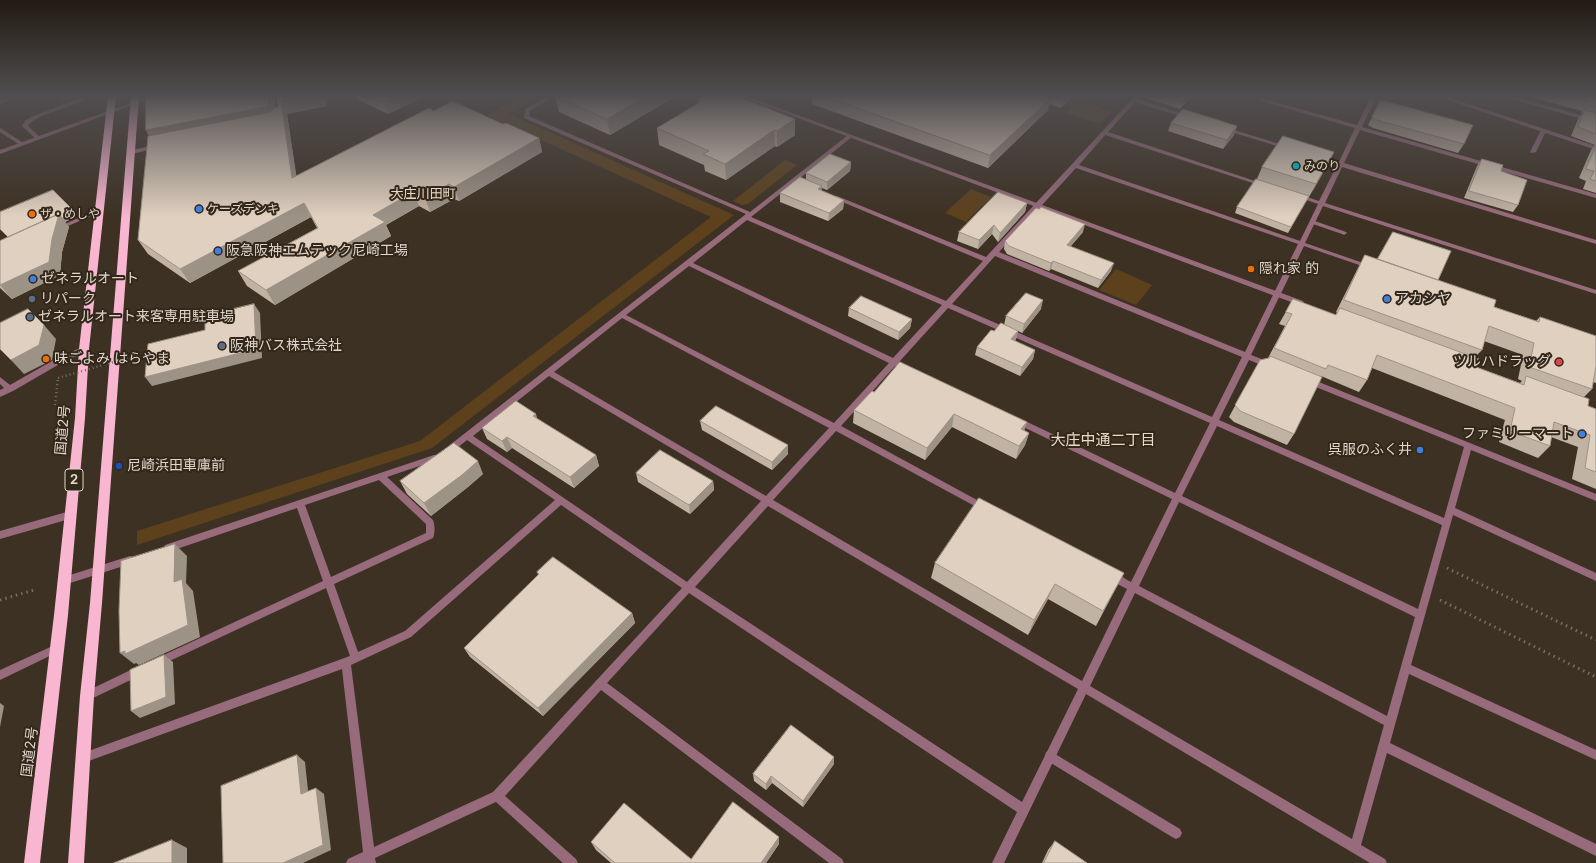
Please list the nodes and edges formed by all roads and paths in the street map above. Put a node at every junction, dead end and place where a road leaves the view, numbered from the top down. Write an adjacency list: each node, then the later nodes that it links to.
1 (10, 136): 15 (street)
2 (43, 136): 14 (street)
3 (108, 136): 31 (highway, 国道2号 / 2)
4 (132, 136): 20 (highway, 2)
5 (569, 136): 32 (street)
6 (850, 136): 30 (street); 32 (street)
7 (1101, 136): 24 (street)
8 (1114, 136): 25 (street)
9 (1250, 136): 17 (street)
10 (1354, 136): 23 (street)
11 (1387, 136): 28 (street)
12 (1540, 136): 21 (street)
13 (1559, 136): 18 (street)
14 (38, 138): 15 (street)
15 (22, 144): 19 (street)
16 (161, 146): 20 (street)
17 (1289, 148)
18 (1596, 148)
19 (0, 152)
20 (131, 152): 77 (highway, 2)
21 (1533, 152)
22 (1311, 155): 23 (street)
23 (1341, 164): 29 (street); 36 (street)
24 (1074, 165): 30 (street); 37 (street)
25 (1269, 186)
26 (1292, 194): 29 (street)
27 (830, 195): 38 (street)
28 (1596, 196)
29 (1321, 204): 33 (street); 41 (street)
30 (1038, 205): 38 (street); 42 (street)
31 (100, 210): 34 (street); 46 (highway, 国道2号 / 2)
32 (749, 216): 39 (street); 43 (street)
33 (1311, 224): 35 (street); 37 (street)
34 (51, 232)
35 (1343, 235)
36 (1596, 242)
37 (1302, 243): 40 (street); 42 (street)
38 (990, 257): 43 (street); 47 (street)
39 (688, 263): 45 (street); 49 (street)
40 (1377, 270)
41 (1596, 292)
42 (1277, 294): 44 (street); 47 (street)
43 (946, 305): 49 (street); 59 (street)
44 (1307, 305)
45 (622, 315): 52 (street); 60 (street)
46 (84, 350): 55 (street); 71 (highway, 国道2号 / 2)
47 (1247, 356): 50 (street); 59 (street)
48 (131, 361): 57 (path, bridge)
49 (894, 362): 51 (street); 60 (street)
50 (1276, 368)
51 (908, 369)
52 (549, 372): 61 (street); 67 (street)
53 (1298, 377): 62 (street)
54 (0, 380): 55 (street)
55 (10, 389): 56 (street)
56 (0, 394)
57 (55, 404)
58 (1007, 416): 64 (street)
59 (1215, 421): 64 (street); 72 (street)
60 (835, 427): 67 (street); 70 (street)
61 (467, 436): 63 (street); 66 (street)
62 (1468, 446): 65 (street); 69 (street)
63 (381, 477): 68 (street); 81 (street)
64 (1178, 497): 83 (street); 87 (street)
65 (1596, 498)
66 (561, 500): 82 (street); 90 (street)
67 (767, 501): 82 (street); 95 (street)
68 (300, 504): 74 (street); 81 (street)
69 (1450, 510): 72 (street); 79 (street)
70 (994, 513)
71 (70, 514): 73 (street); 80 (highway, 国道2号 / 2)
72 (1447, 523): 76 (street)
73 (0, 535)
74 (159, 551)
75 (137, 558): 77 (street)
76 (1436, 562): 85 (street); 88 (path)
77 (97, 571): 80 (street); 96 (highway, 2)
78 (1105, 573): 83 (street)
79 (1596, 577)
80 (64, 581): 89 (highway, 国道2号 / 2)
81 (328, 582): 90 (street); 96 (street)
82 (688, 586): 94 (street); 103 (street)
83 (1133, 588): 95 (street); 97 (street)
84 (34, 590): 86 (path)
85 (1427, 593): 87 (street); 93 (path)
86 (0, 600)
87 (1421, 615): 91 (street)
88 (1596, 640)
89 (57, 648): 92 (street); 108 (highway, 国道2号 / 2)
90 (351, 661): 101 (street); 107 (street)
91 (1407, 668): 97 (street); 99 (street)
92 (0, 675)
93 (1596, 678)
94 (600, 683): 102 (street); 112 (street)
95 (1084, 688): 100 (street); 105 (street)
96 (87, 696): 101 (highway, 2)
97 (1391, 723): 98 (street)
98 (1384, 746): 105 (street); 106 (street)
99 (1596, 755)
100 (1050, 756): 103 (street); 104 (street)
101 (83, 758): 109 (highway, 2)
102 (497, 796): 107 (street); 111 (street)
103 (1024, 810): 113 (street)
104 (1176, 833)
105 (1355, 848): 114 (street)
106 (1596, 850)
107 (369, 859): 110 (street)
108 (32, 863)
109 (76, 863)
110 (352, 863)
111 (572, 863)
112 (838, 863)
113 (998, 863)
114 (1381, 863)

